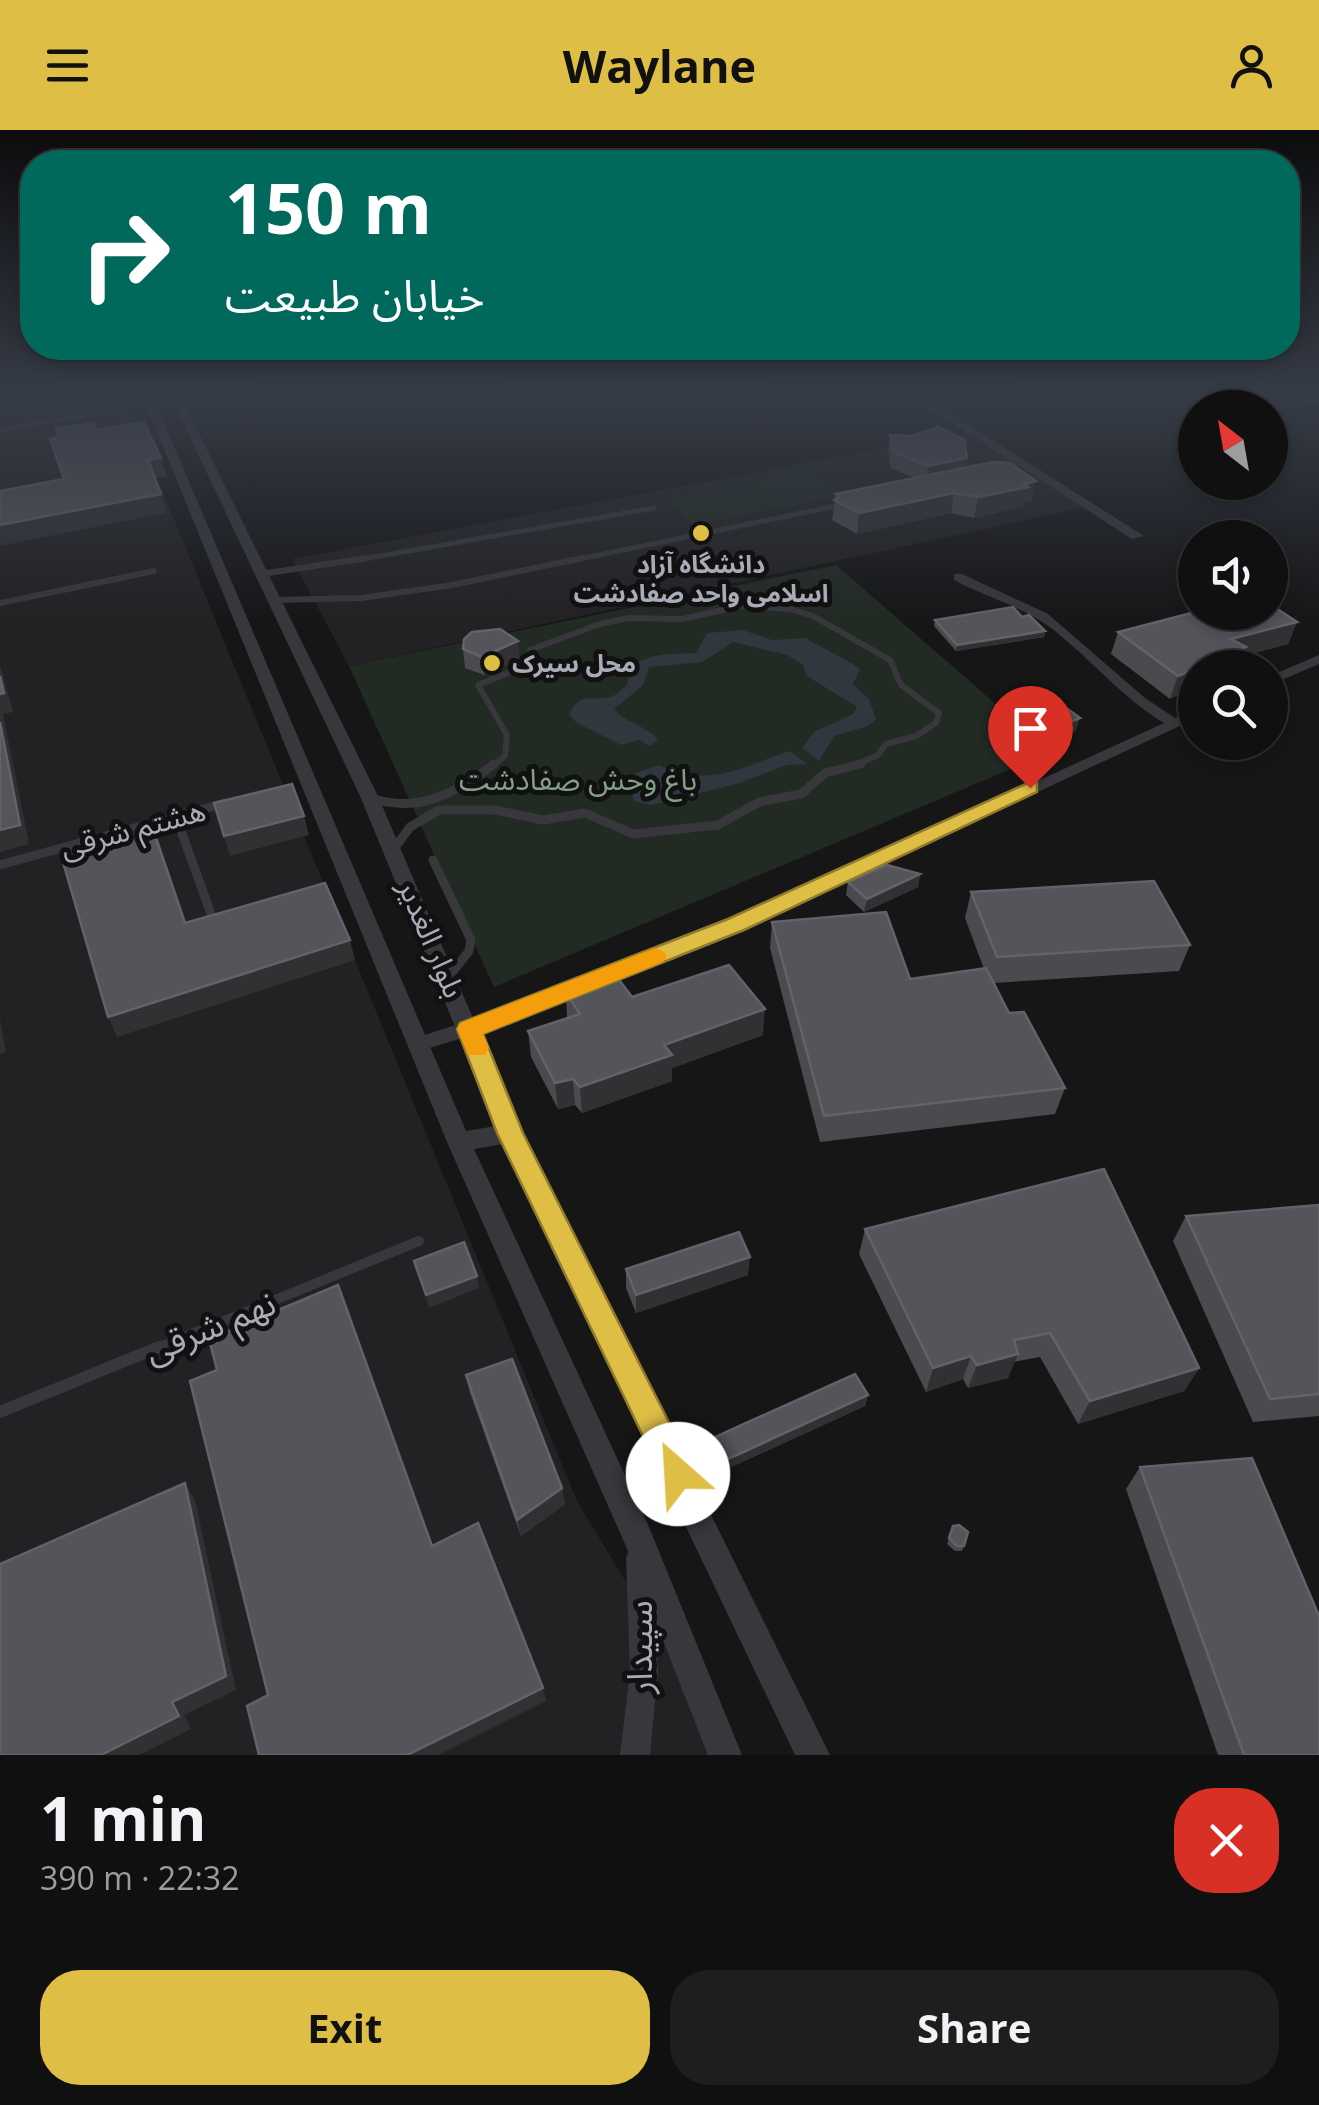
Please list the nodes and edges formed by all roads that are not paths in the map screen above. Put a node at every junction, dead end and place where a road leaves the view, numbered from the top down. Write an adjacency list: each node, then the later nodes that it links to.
1 (179, 471): 25 (street, بلوار الغدیر)
2 (211, 471): 8 (street, بلوار الغدیر)
3 (1034, 471): 6 (street)
4 (853, 503): 10 (lane)
5 (654, 508): 8 (lane)
6 (1138, 536)
7 (154, 571): 11 (lane)
8 (261, 574): 10 (street, بلوار الغدیر)
9 (958, 576): 15 (street)
10 (273, 600): 16 (street, بلوار الغدیر)
11 (0, 603)
12 (1319, 659): 13 (street)
13 (1288, 673)
14 (1178, 721): 15 (street)
15 (1174, 723): 24 (street)
16 (369, 796): 19 (street, بلوار الغدیر); 19 (lane)
17 (230, 802): 18 (lane, هشتم شرقی)
18 (176, 817): 21 (lane, هشتم شرقی); 22 (lane)
19 (393, 850): 23 (street, بلوار الغدیر)
20 (432, 860): 23 (lane)
21 (0, 865)
22 (216, 925)
23 (447, 979): 24 (street, بلوار الغدیر)
24 (469, 1029): 25 (street); 26 (street, بلوار الغدیر)
25 (419, 1044): 27 (street, بلوار الغدیر)
26 (510, 1133): 27 (street); 33 (street, بلوار الغدیر)
27 (459, 1142): 30 (street, بلوار الغدیر)
28 (419, 1241): 29 (lane, نهم شرقی)
29 (0, 1412)
30 (638, 1538): 31 (street, سپیدار); 32 (street, بلوار الغدیر)
31 (635, 1755)
32 (725, 1755)
33 (813, 1755)

